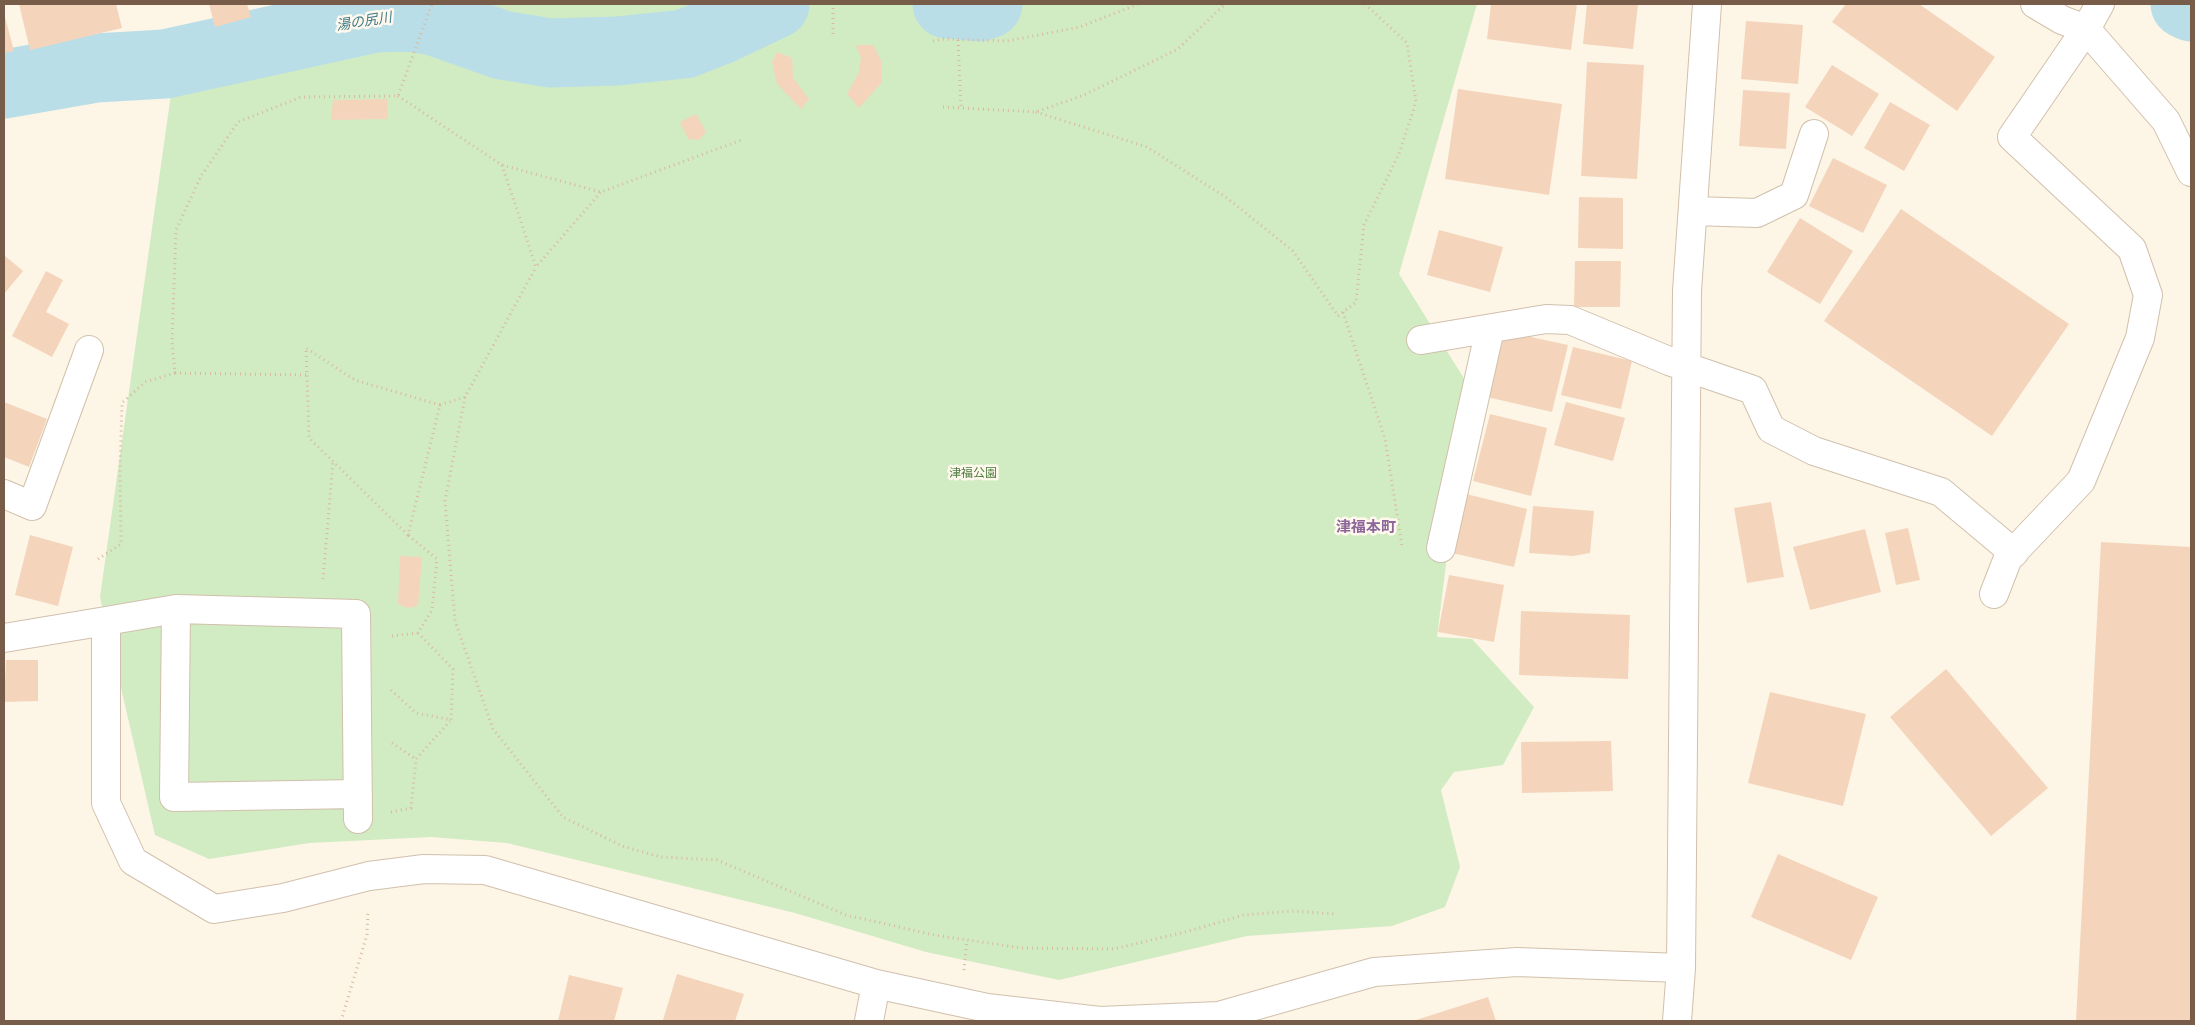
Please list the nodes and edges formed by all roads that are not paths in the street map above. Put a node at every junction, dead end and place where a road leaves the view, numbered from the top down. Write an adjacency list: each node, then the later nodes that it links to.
1 (1707, 4): 7 (street)
2 (2035, 4): 4 (street)
3 (2100, 4): 4 (street)
4 (2086, 29): 6 (street); 14 (street)
5 (1814, 134): 7 (street)
6 (2191, 172)
7 (1693, 211): 11 (street)
8 (1490, 329): 9 (street); 11 (street); 13 (street)
9 (1421, 340)
10 (89, 350): 12 (street)
11 (1687, 367): 14 (street); 19 (street)
12 (4, 494)
13 (1441, 548)
14 (2014, 553): 15 (street)
15 (1994, 594)
16 (176, 609): 16 (street); 17 (street)
17 (106, 621): 18 (street); 20 (street)
18 (4, 638)
19 (1681, 968): 21 (street); 23 (street)
20 (876, 984): 21 (street); 22 (street)
21 (986, 1015)
22 (870, 1021)
23 (1677, 1021)

